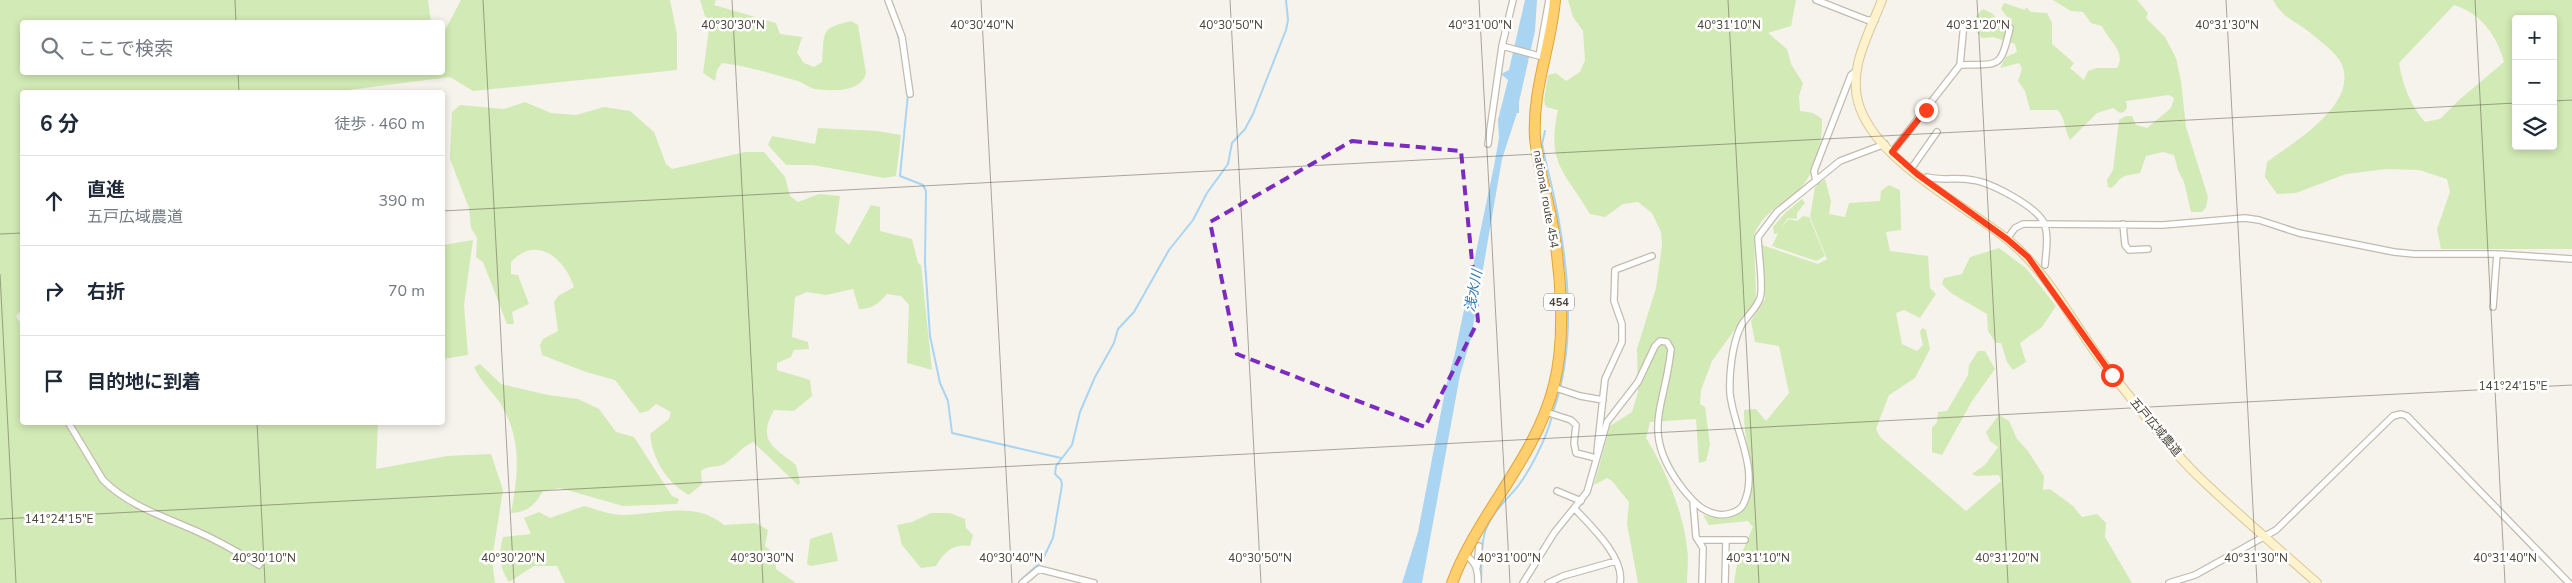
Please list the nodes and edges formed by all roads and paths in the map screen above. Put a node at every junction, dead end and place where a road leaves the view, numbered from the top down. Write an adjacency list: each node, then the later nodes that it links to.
1 (888, 0): 14 (street)
2 (1513, 0): 10 (street)
3 (1549, 0): 11 (street)
4 (1555, 0): 11 (highway, national route 454 / 454)
5 (1816, 0): 7 (street)
6 (1882, 0): 7 (street, 五戸広域農道)
7 (1875, 20): 13 (street, 五戸広域農道)
8 (1964, 23): 12 (street)
9 (2010, 28): 12 (street)
10 (1505, 46): 11 (street); 16 (street)
11 (1540, 56): 31 (highway, national route 454 / 454)
12 (1960, 65): 18 (street)
13 (1857, 70): 17 (street, 五戸広域農道); 21 (street)
14 (910, 94)
15 (1937, 132): 19 (street)
16 (1488, 144)
17 (1885, 144): 18 (street, 五戸広域農道); 21 (street)
18 (1892, 152): 19 (street, 五戸広域農道)
19 (1911, 169): 24 (street, 五戸広域農道)
20 (1927, 177): 22 (street)
21 (1816, 181): 38 (street)
22 (2044, 223): 23 (street); 24 (street); 29 (street)
23 (2123, 224): 25 (street); 26 (street)
24 (2007, 239): 40 (street, 五戸広域農道)
25 (2148, 250)
26 (2497, 254): 28 (street); 30 (street)
27 (1652, 256): 32 (street)
28 (2572, 259)
29 (2045, 265)
30 (2493, 307)
31 (1554, 388): 32 (street); 33 (highway, national route 454 / 454)
32 (1603, 400): 35 (street)
33 (1546, 412): 35 (street); 45 (highway, national route 454 / 454)
34 (70, 425): 47 (street)
35 (1596, 460): 37 (street); 38 (street)
36 (1557, 491): 37 (street)
37 (1581, 501): 39 (street)
38 (1693, 501): 41 (street)
39 (1575, 509): 46 (street); 53 (street)
40 (2266, 538): 58 (street); 59 (street, 五戸広域農道); 60 (street)
41 (1699, 540): 42 (street); 56 (street)
42 (1726, 540): 43 (street); 57 (street)
43 (1745, 540)
44 (1479, 546): 48 (street)
45 (1464, 554): 48 (street); 51 (highway, national route 454 / 454)
46 (1616, 561): 54 (street); 55 (street)
47 (259, 565)
48 (1477, 567): 52 (street)
49 (1022, 583): 50 (street)
50 (1094, 583)
51 (1452, 583)
52 (1478, 583)
53 (1523, 583)
54 (1548, 583)
55 (1620, 583)
56 (1702, 583)
57 (1726, 583)
58 (2169, 583)
59 (2316, 583)
60 (2569, 583)

